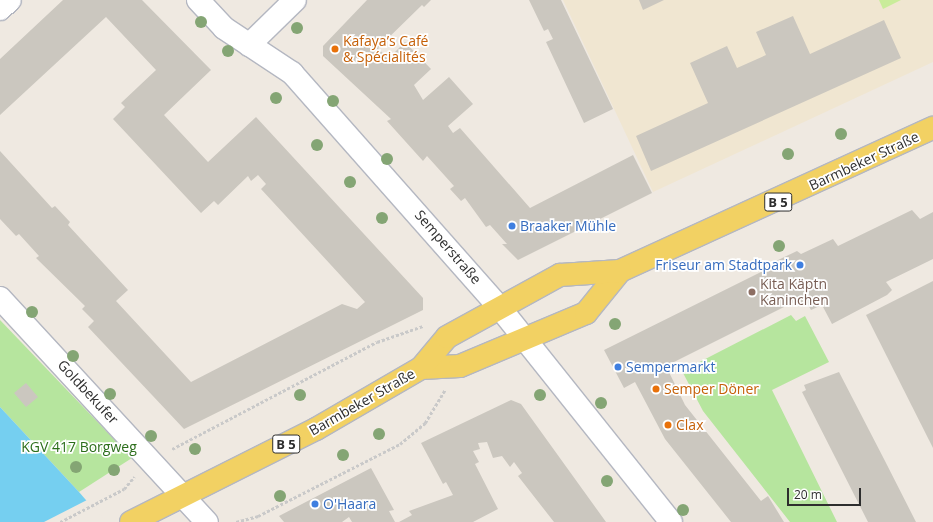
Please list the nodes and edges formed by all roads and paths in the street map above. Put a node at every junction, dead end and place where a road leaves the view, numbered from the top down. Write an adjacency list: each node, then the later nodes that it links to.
1 (10, 0): 4 (street)
2 (198, 0): 5 (street, Semperstraße)
3 (296, 0): 5 (street)
4 (0, 9)
5 (249, 45): 9 (street, Semperstraße)
6 (933, 128): 7 (main road, Barmbeker Straße / B 5)
7 (620, 272): 9 (main road, Barmbeker Straße / B 5); 11 (main road, Barmbeker Straße / B 5)
8 (0, 298): 16 (street, Goldbekufer)
9 (500, 308): 11 (street, Semperstraße); 13 (main road, Barmbeker Straße / B 5)
10 (428, 323): 14 (path)
11 (526, 338): 12 (main road, Barmbeker Straße / B 5); 21 (street, Semperstraße)
12 (460, 366): 13 (main road, Barmbeker Straße / B 5); 20 (path)
13 (421, 368): 16 (main road, Barmbeker Straße / B 5)
14 (167, 454)
15 (139, 472): 17 (path)
16 (184, 496): 18 (main road, Barmbeker Straße / B 5); 19 (street, Goldbekufer)
17 (60, 522)
18 (131, 522)
19 (207, 522)
20 (236, 522)
21 (671, 522)

